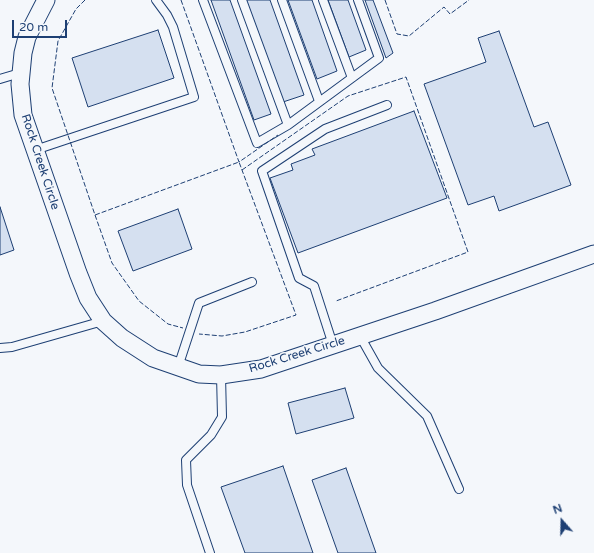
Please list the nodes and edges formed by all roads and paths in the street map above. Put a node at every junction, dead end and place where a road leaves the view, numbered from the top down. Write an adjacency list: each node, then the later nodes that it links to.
1 (46, 0): 8 (street, Rock Creek Circle)
2 (156, 0): 14 (lane)
3 (203, 0): 13 (lane)
4 (242, 0): 13 (lane)
5 (282, 0): 11 (lane)
6 (323, 0): 9 (lane)
7 (358, 0): 9 (lane)
8 (20, 73): 10 (lane); 14 (street, Rock Creek Circle)
9 (352, 78): 11 (lane)
10 (0, 80)
11 (319, 102): 13 (lane)
12 (387, 105): 19 (lane)
13 (288, 125)
14 (35, 150): 17 (street, Rock Creek Circle)
15 (594, 255): 18 (street, Rock Creek Circle)
16 (252, 282): 21 (lane)
17 (103, 320): 20 (lane); 21 (street, Rock Creek Circle)
18 (360, 336): 19 (street, Rock Creek Circle); 23 (lane)
19 (333, 345): 22 (street, Rock Creek Circle)
20 (0, 348)
21 (178, 368): 22 (street, Rock Creek Circle)
22 (221, 376): 24 (lane)
23 (459, 489)
24 (210, 553)

